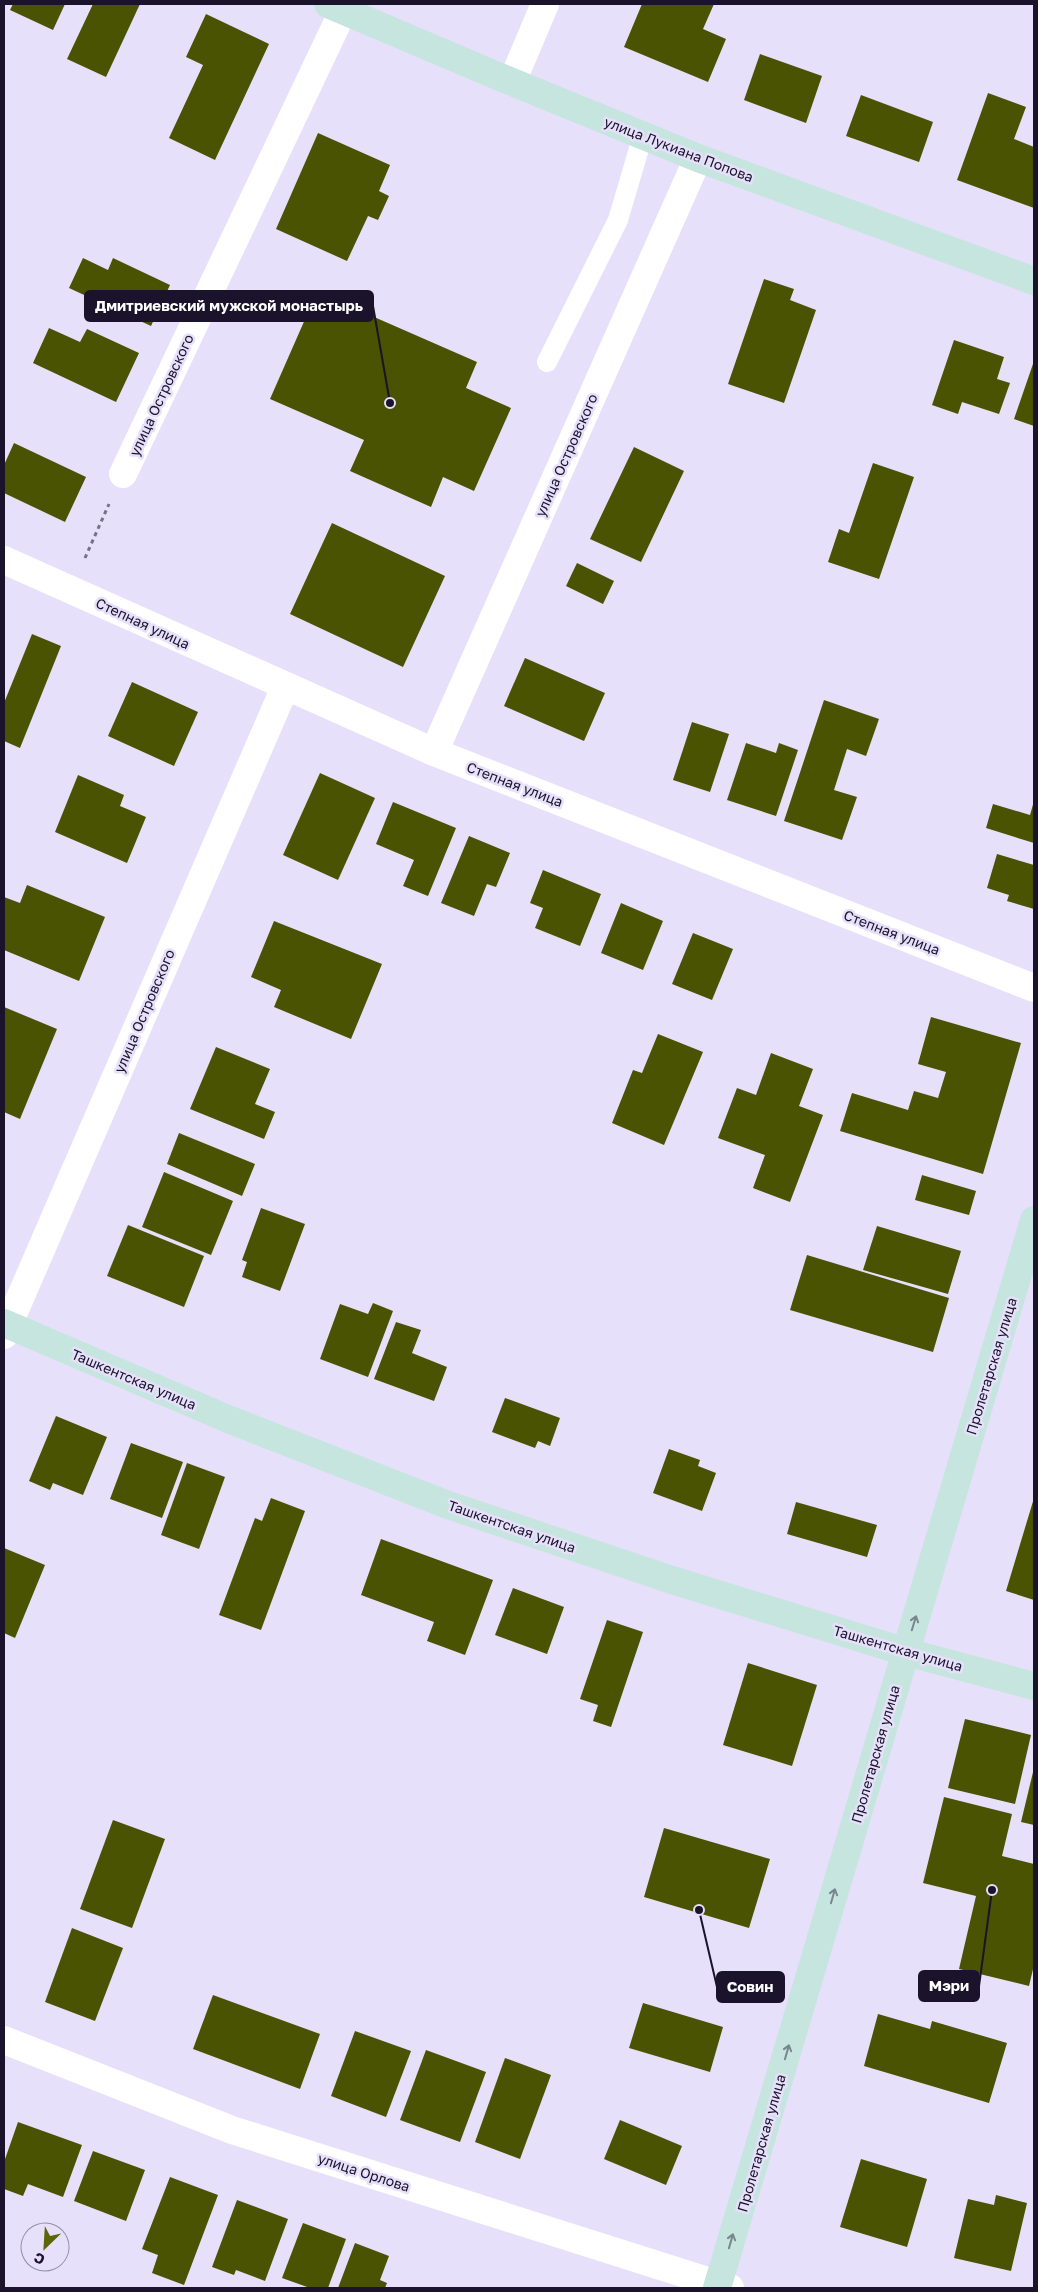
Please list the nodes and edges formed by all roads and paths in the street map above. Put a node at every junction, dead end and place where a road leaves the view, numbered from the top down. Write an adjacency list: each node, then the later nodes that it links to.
1 (545, 4): 3 (street)
2 (336, 7): 3 (street, улица Лукиана Попова); 8 (street, улица Островского)
3 (512, 82): 4 (street, улица Лукиана Попова)
4 (643, 135): 5 (street, улица Лукиана Попова); 7 (lane)
5 (698, 158): 6 (street, улица Лукиана Попова); 12 (street, улица Островского)
6 (1034, 281)
7 (547, 362)
8 (123, 474): 10 (path)
9 (4, 560): 10 (street, Степная улица)
10 (70, 590): 11 (street, Степная улица)
11 (285, 687): 12 (street, Степная улица); 15 (street, улица Островского)
12 (434, 752): 13 (street, Степная улица)
13 (1034, 988)
14 (1034, 1220): 16 (street, Пролетарская улица, one-way to 14)
15 (5, 1328): 16 (street, Ташкентская улица)
16 (905, 1652): 17 (street, Ташкентская улица); 19 (street, Пролетарская улица, one-way to 16)
17 (1034, 1686)
18 (4, 2040): 19 (street, улица Орлова)
19 (722, 2287)

